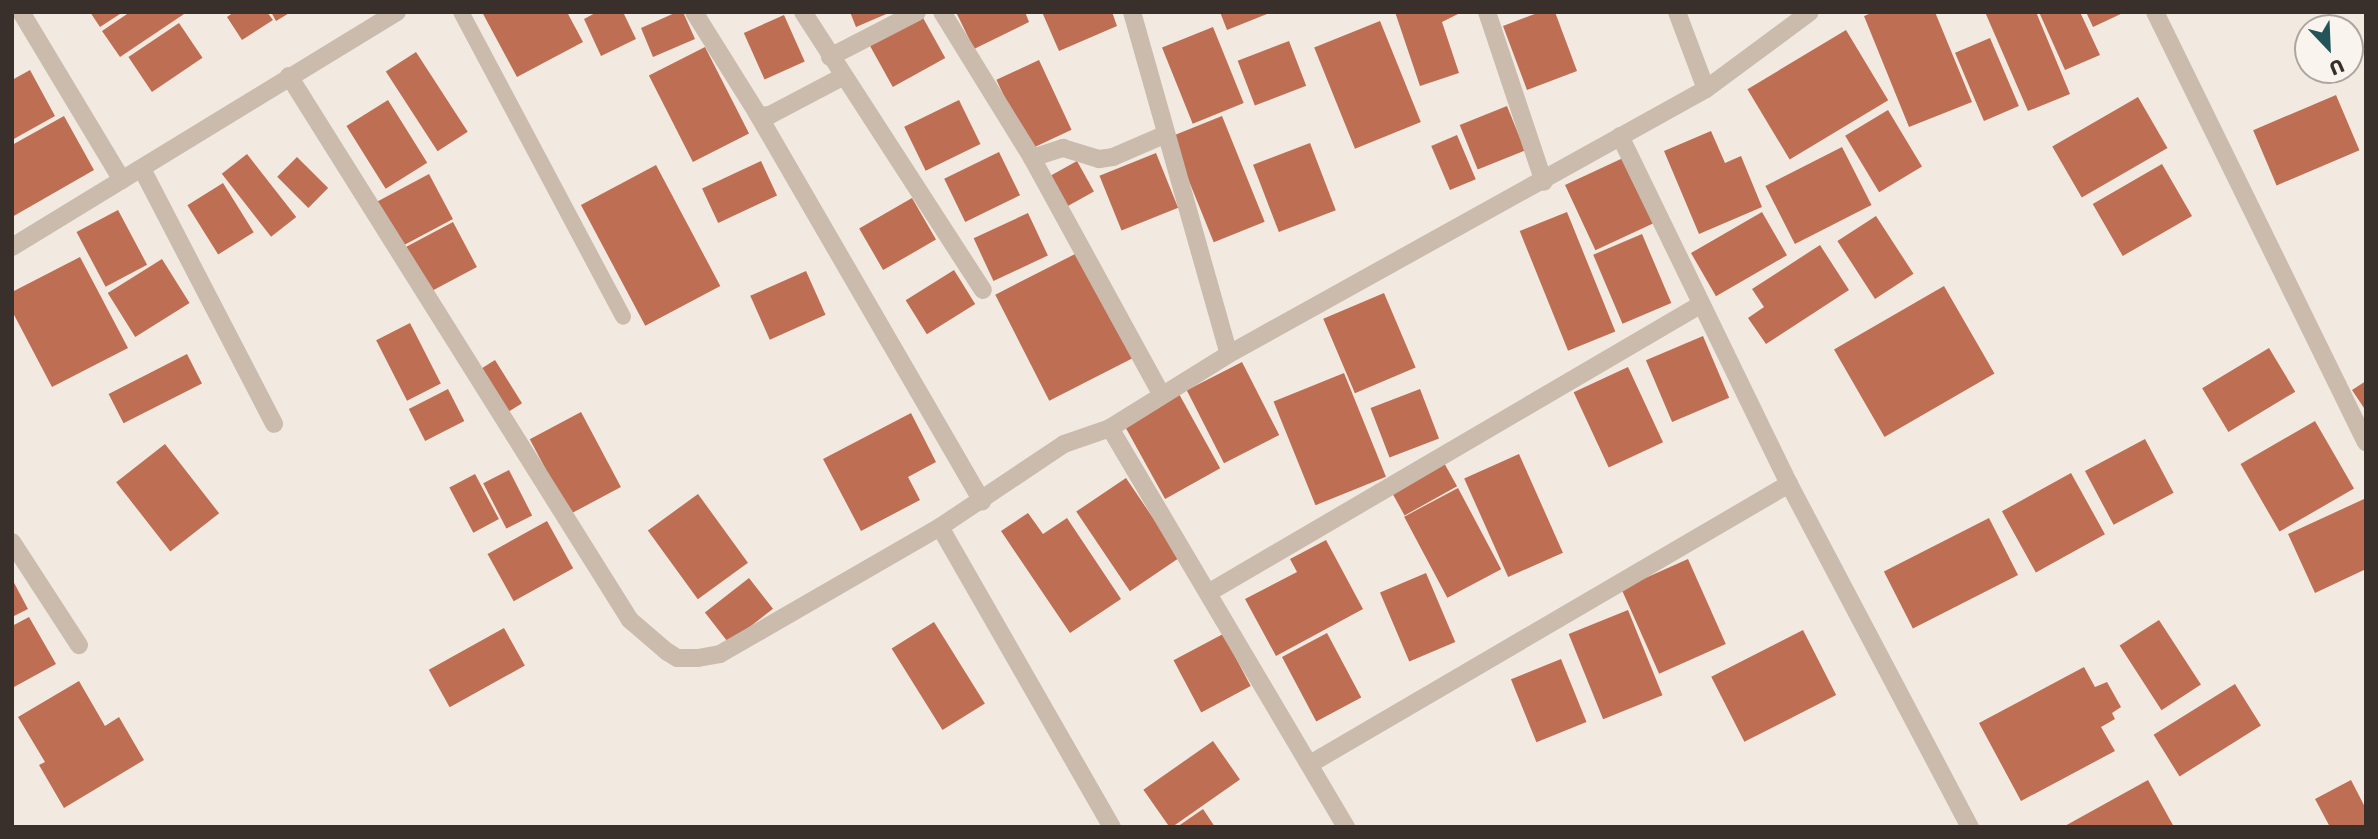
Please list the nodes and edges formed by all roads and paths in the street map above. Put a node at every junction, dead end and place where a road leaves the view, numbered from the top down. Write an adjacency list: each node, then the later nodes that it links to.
1 (21, 12): 22 (street)
2 (461, 12): 27 (lane)
3 (694, 12): 17 (street)
4 (803, 12): 13 (street)
5 (917, 12): 13 (street)
6 (942, 12): 20 (street)
7 (1132, 12): 18 (street)
8 (1487, 12): 23 (street)
9 (1677, 12): 16 (street)
10 (1810, 12): 16 (street)
11 (2155, 12): 32 (street)
12 (386, 14): 14 (street)
13 (830, 57): 15 (street)
14 (289, 76): 21 (street); 35 (street)
15 (842, 77): 17 (street); 25 (street)
16 (1706, 89): 19 (street)
17 (757, 113): 34 (street)
18 (1164, 135): 20 (street); 28 (street)
19 (1620, 136): 23 (street); 26 (street)
20 (1032, 158): 29 (street)
21 (142, 169): 22 (street); 30 (street)
22 (122, 180): 24 (street)
23 (1544, 182): 28 (street)
24 (12, 247)
25 (983, 290)
26 (1700, 305): 33 (street); 37 (street)
27 (623, 317)
28 (1228, 354): 29 (street)
29 (1161, 394): 31 (street)
30 (274, 424)
31 (1110, 428): 34 (street); 37 (street)
32 (2366, 442)
33 (1789, 484): 39 (street); 42 (street)
34 (982, 500): 35 (street)
35 (940, 527): 40 (street)
36 (12, 542): 38 (street)
37 (1208, 593): 39 (street)
38 (79, 645)
39 (1310, 764): 41 (street)
40 (1112, 827)
41 (1346, 827)
42 (1970, 827)

